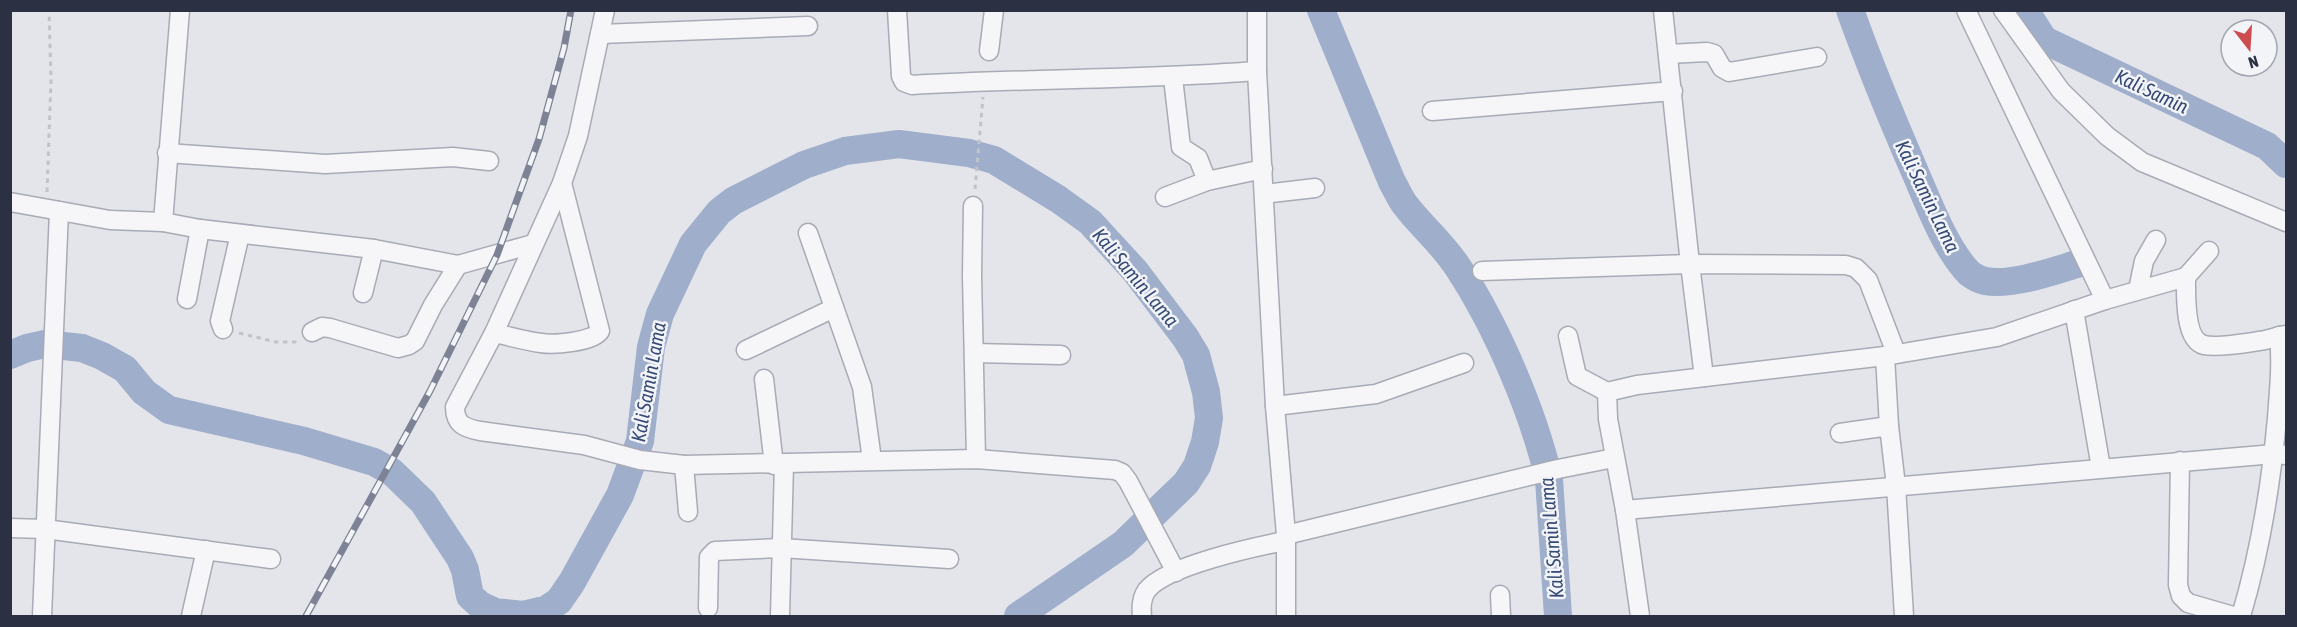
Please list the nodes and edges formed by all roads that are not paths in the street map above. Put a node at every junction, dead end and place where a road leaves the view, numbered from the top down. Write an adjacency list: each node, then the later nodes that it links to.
1 (180, 10): 18 (street)
2 (605, 10): 10 (street)
3 (897, 10): 15 (street)
4 (994, 10): 11 (street)
5 (1257, 10): 14 (street)
6 (1664, 10): 12 (street)
7 (1966, 10): 45 (street)
8 (2004, 10): 30 (street)
9 (808, 26): 10 (street)
10 (600, 34): 22 (street)
11 (989, 51)
12 (1668, 54): 13 (street); 16 (street)
13 (1817, 57)
14 (1257, 72): 15 (street); 20 (street)
15 (1173, 78): 21 (street)
16 (1673, 91): 17 (street); 38 (street)
17 (1432, 111)
18 (167, 153): 19 (street); 29 (street)
19 (489, 161)
20 (1263, 169): 21 (street); 24 (street)
21 (1207, 181): 25 (street)
22 (562, 183): 35 (street); 50 (street)
23 (1315, 189): 24 (street)
24 (1264, 194): 61 (street)
25 (1165, 197)
26 (10, 202): 28 (street)
27 (973, 206): 54 (street)
28 (52, 210): 29 (street); 76 (street)
29 (164, 222): 31 (street)
30 (2286, 222)
31 (200, 228): 33 (street); 44 (street)
32 (808, 233): 46 (street)
33 (240, 234): 36 (street); 48 (street)
34 (2156, 240): 42 (street)
35 (533, 244): 39 (street); 50 (street)
36 (374, 249): 39 (street); 43 (street)
37 (2210, 251): 41 (street)
38 (1690, 264): 40 (street); 56 (street); 58 (street)
39 (458, 265): 49 (street)
40 (1482, 271)
41 (2186, 277): 42 (street); 51 (street)
42 (2138, 290): 45 (street)
43 (363, 293)
44 (187, 299)
45 (2105, 300): 47 (street)
46 (834, 308): 53 (street); 67 (street)
47 (2074, 310): 56 (street); 71 (street)
48 (223, 329)
49 (312, 332)
50 (494, 333): 70 (street)
51 (2283, 335): 64 (street)
52 (1568, 336): 60 (street)
53 (746, 350)
54 (974, 353): 55 (street); 66 (street)
55 (1061, 355)
56 (1890, 355): 58 (street); 62 (street)
57 (1464, 363): 61 (street)
58 (1704, 377): 60 (street)
59 (764, 379): 69 (street)
60 (1607, 392): 65 (street)
61 (1275, 406): 77 (street)
62 (1889, 426): 63 (street); 72 (street)
63 (1840, 433)
64 (2280, 454): 68 (street); 94 (street)
65 (1614, 458): 73 (street); 77 (street)
66 (975, 459): 67 (street); 82 (street)
67 (872, 460): 69 (street)
68 (2180, 461): 71 (street); 93 (street)
69 (779, 464): 70 (street); 78 (street)
70 (684, 465): 74 (street)
71 (2101, 468): 72 (street)
72 (1896, 486): 73 (street); 92 (street)
73 (1625, 510): 91 (street)
74 (688, 512)
75 (10, 528): 76 (street)
76 (45, 529): 79 (street); 85 (street)
77 (1286, 538): 82 (street); 89 (street)
78 (781, 548): 81 (street); 84 (street); 87 (street)
79 (206, 550): 80 (street); 86 (street)
80 (271, 559)
81 (949, 559)
82 (1176, 572): 88 (street)
83 (1500, 594): 90 (street)
84 (708, 608)
85 (42, 616)
86 (190, 616)
87 (780, 616)
88 (1142, 616)
89 (1286, 616)
90 (1501, 616)
91 (1640, 616)
92 (1904, 616)
93 (2233, 616)
94 (2241, 616)

